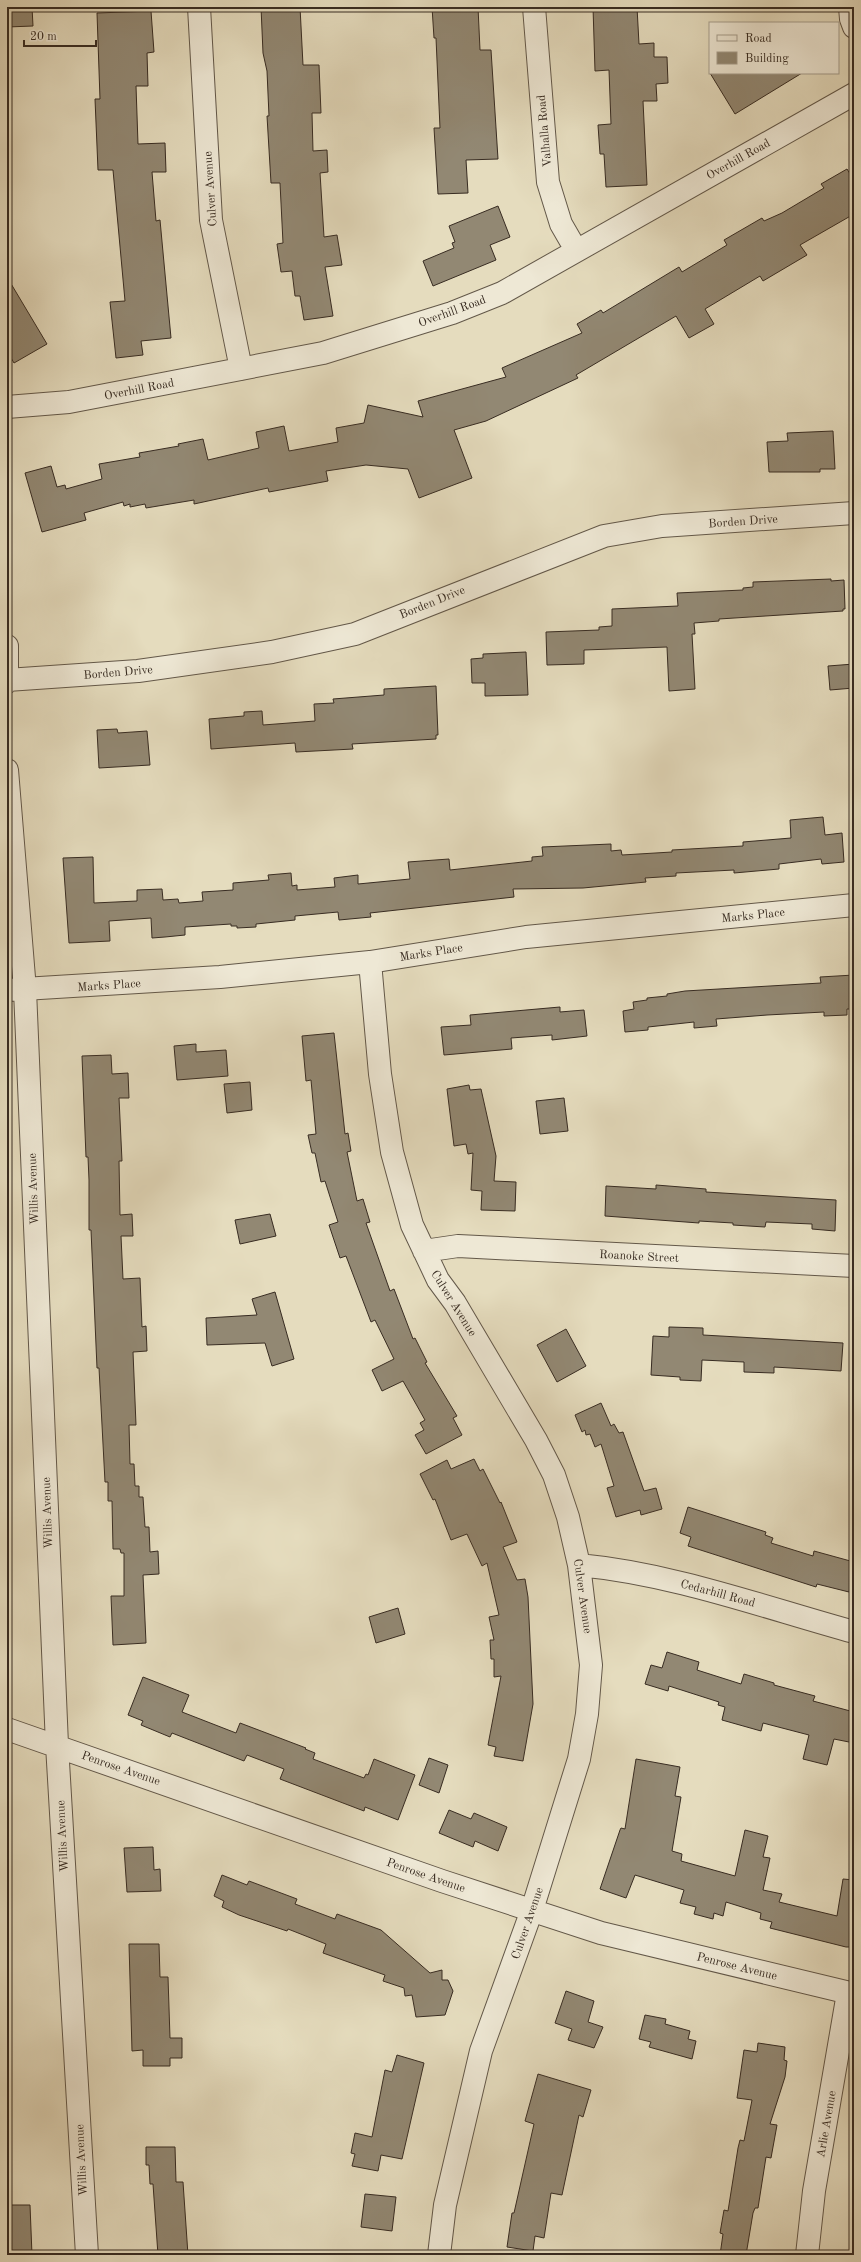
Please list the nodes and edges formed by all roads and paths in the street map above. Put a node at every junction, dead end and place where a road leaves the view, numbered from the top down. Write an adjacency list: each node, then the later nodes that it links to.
1 (199, 7): 7 (street, Culver Avenue)
2 (534, 7): 6 (street, Valhalla Road)
3 (850, 7): 4 (street)
4 (854, 27)
5 (854, 94): 6 (street, Overhill Road)
6 (576, 250): 7 (street, Overhill Road)
7 (242, 369): 8 (street, Overhill Road)
8 (7, 407)
9 (854, 513): 11 (street, Borden Drive)
10 (7, 646): 11 (street)
11 (7, 681)
12 (7, 770): 15 (street, Willis Avenue)
13 (854, 906): 14 (street, Marks Place)
14 (370, 962): 15 (street, Marks Place); 16 (street, Culver Avenue)
15 (16, 990): 21 (street, Willis Avenue)
16 (424, 1251): 17 (street, Roanoke Street); 18 (street, Culver Avenue)
17 (854, 1266)
18 (579, 1565): 19 (street, Cedarhill Road); 22 (street, Culver Avenue)
19 (854, 1632)
20 (7, 1729): 21 (street, Penrose Avenue)
21 (57, 1746): 22 (street, Penrose Avenue); 24 (street, Willis Avenue)
22 (532, 1910): 23 (street, Penrose Avenue); 25 (street, Culver Avenue)
23 (851, 1993): 26 (street, Arlie Avenue)
24 (87, 2255)
25 (439, 2255)
26 (807, 2255)

